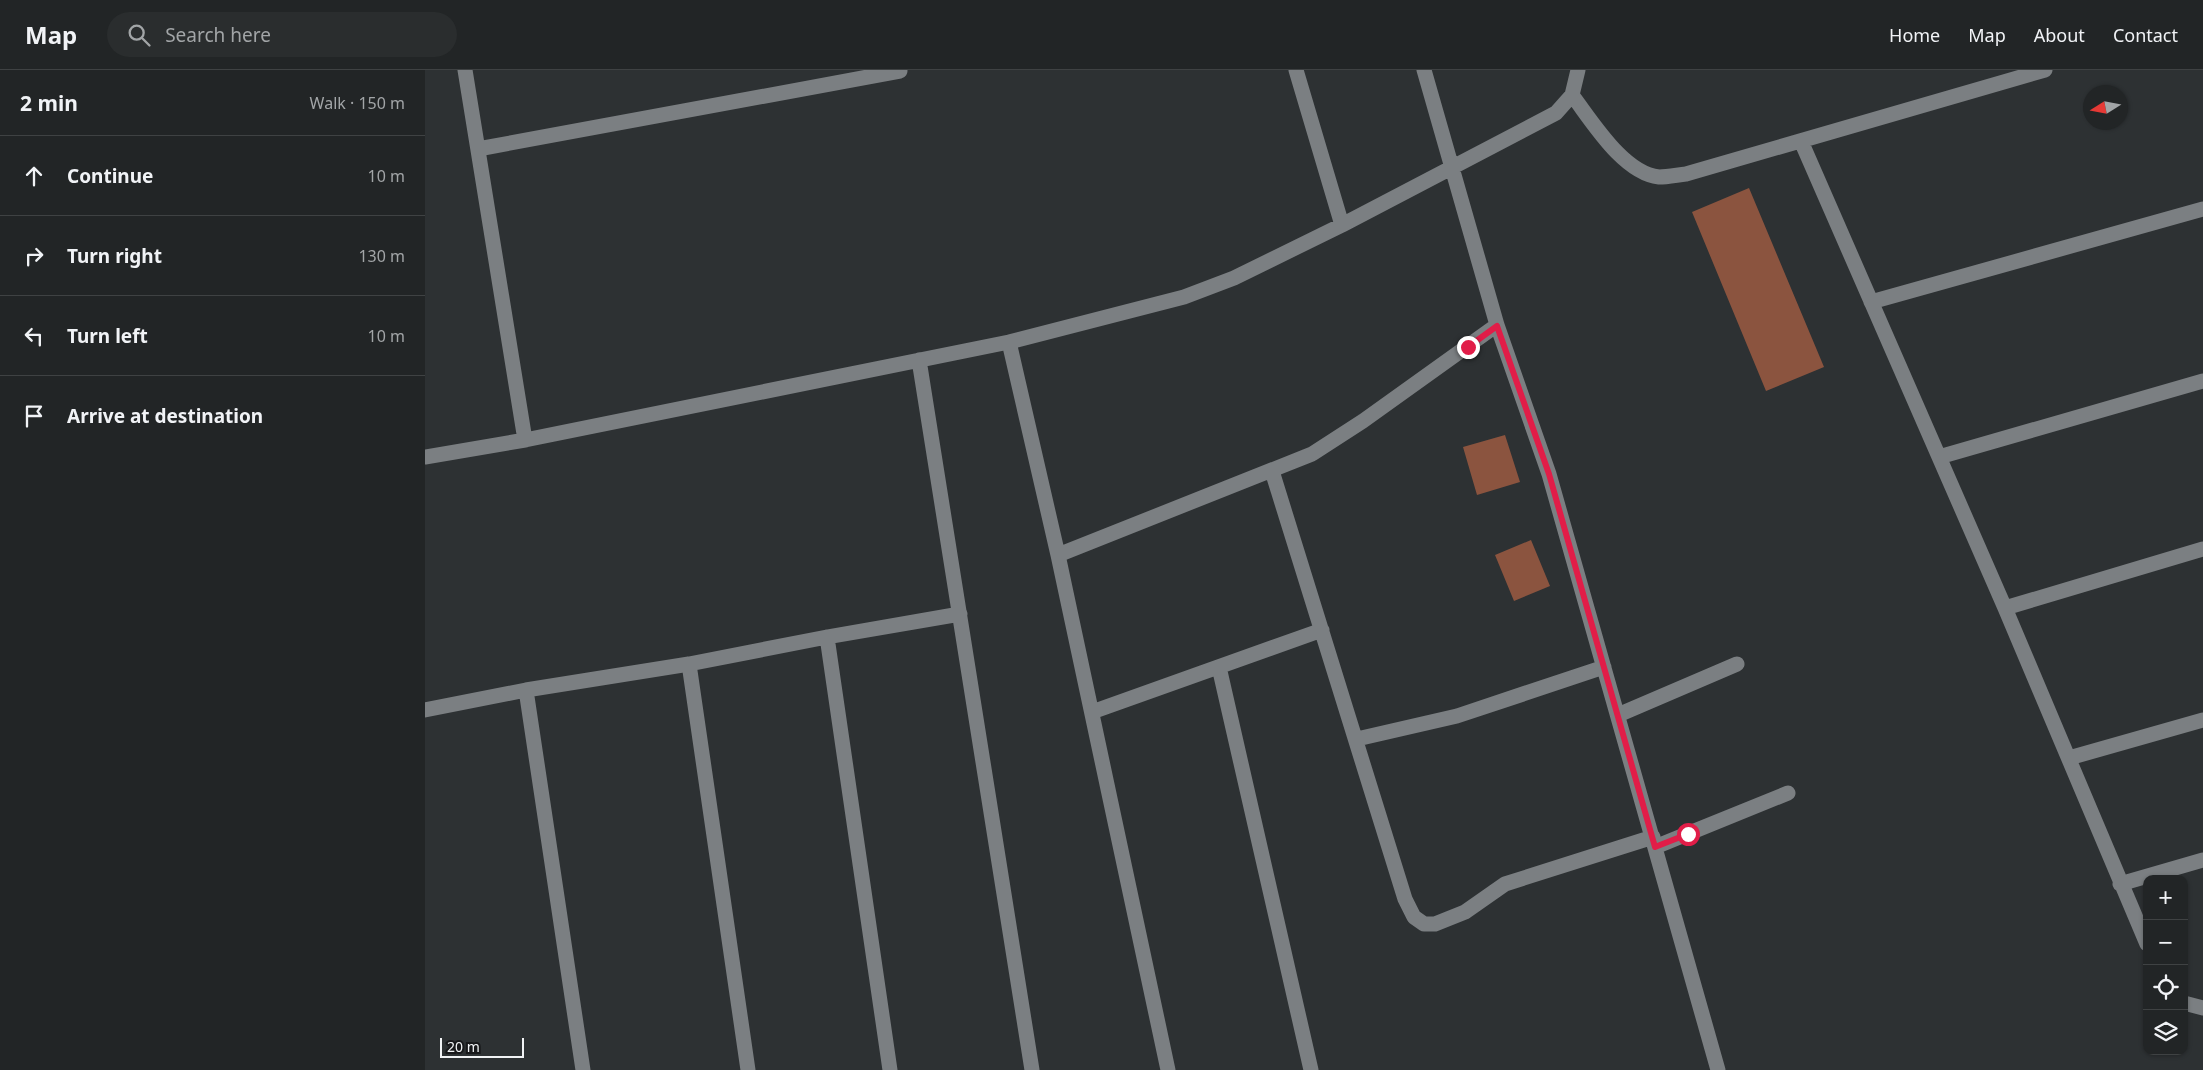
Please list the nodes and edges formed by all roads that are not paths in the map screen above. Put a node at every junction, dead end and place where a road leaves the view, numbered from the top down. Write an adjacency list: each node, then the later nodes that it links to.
1 (465, 70): 9 (street)
2 (1296, 70): 12 (street)
3 (1423, 70): 10 (street)
4 (1578, 70): 7 (street)
5 (2045, 70): 8 (street)
6 (900, 71): 9 (street)
7 (1572, 95): 8 (street); 10 (street)
8 (1801, 141): 13 (street)
9 (478, 149): 18 (street)
10 (1451, 167): 12 (street); 14 (street)
11 (2203, 209): 13 (street)
12 (1342, 225): 15 (street)
13 (1871, 302): 20 (street)
14 (1497, 326): 21 (street); 31 (street)
15 (1009, 342): 16 (street); 23 (street)
16 (919, 360): 18 (street); 25 (street)
17 (2203, 380): 20 (street)
18 (525, 440): 19 (street)
19 (425, 457)
20 (1939, 457): 24 (street)
21 (1272, 471): 23 (street); 26 (street)
22 (2203, 549): 24 (street)
23 (1058, 555): 34 (street)
24 (2005, 608): 38 (street)
25 (961, 614): 27 (street); 49 (street)
26 (1322, 630): 30 (street); 37 (street)
27 (827, 637): 28 (street); 48 (street)
28 (689, 664): 32 (street); 47 (street)
29 (1737, 664): 35 (street)
30 (1219, 667): 34 (street); 51 (street)
31 (1604, 667): 35 (street); 37 (street)
32 (526, 690): 33 (street); 46 (street)
33 (425, 710)
34 (1092, 712): 50 (street)
35 (1618, 715): 40 (street)
36 (2203, 720): 38 (street)
37 (1357, 739): 40 (street)
38 (2069, 758): 42 (street)
39 (1788, 793): 40 (street)
40 (1654, 842): 52 (street)
41 (2203, 860): 42 (street)
42 (2121, 884): 43 (street)
43 (2143, 935)
44 (2188, 1004): 45 (street)
45 (2203, 1008)
46 (583, 1070)
47 (748, 1070)
48 (890, 1070)
49 (1032, 1070)
50 (1168, 1070)
51 (1311, 1070)
52 (1718, 1070)

